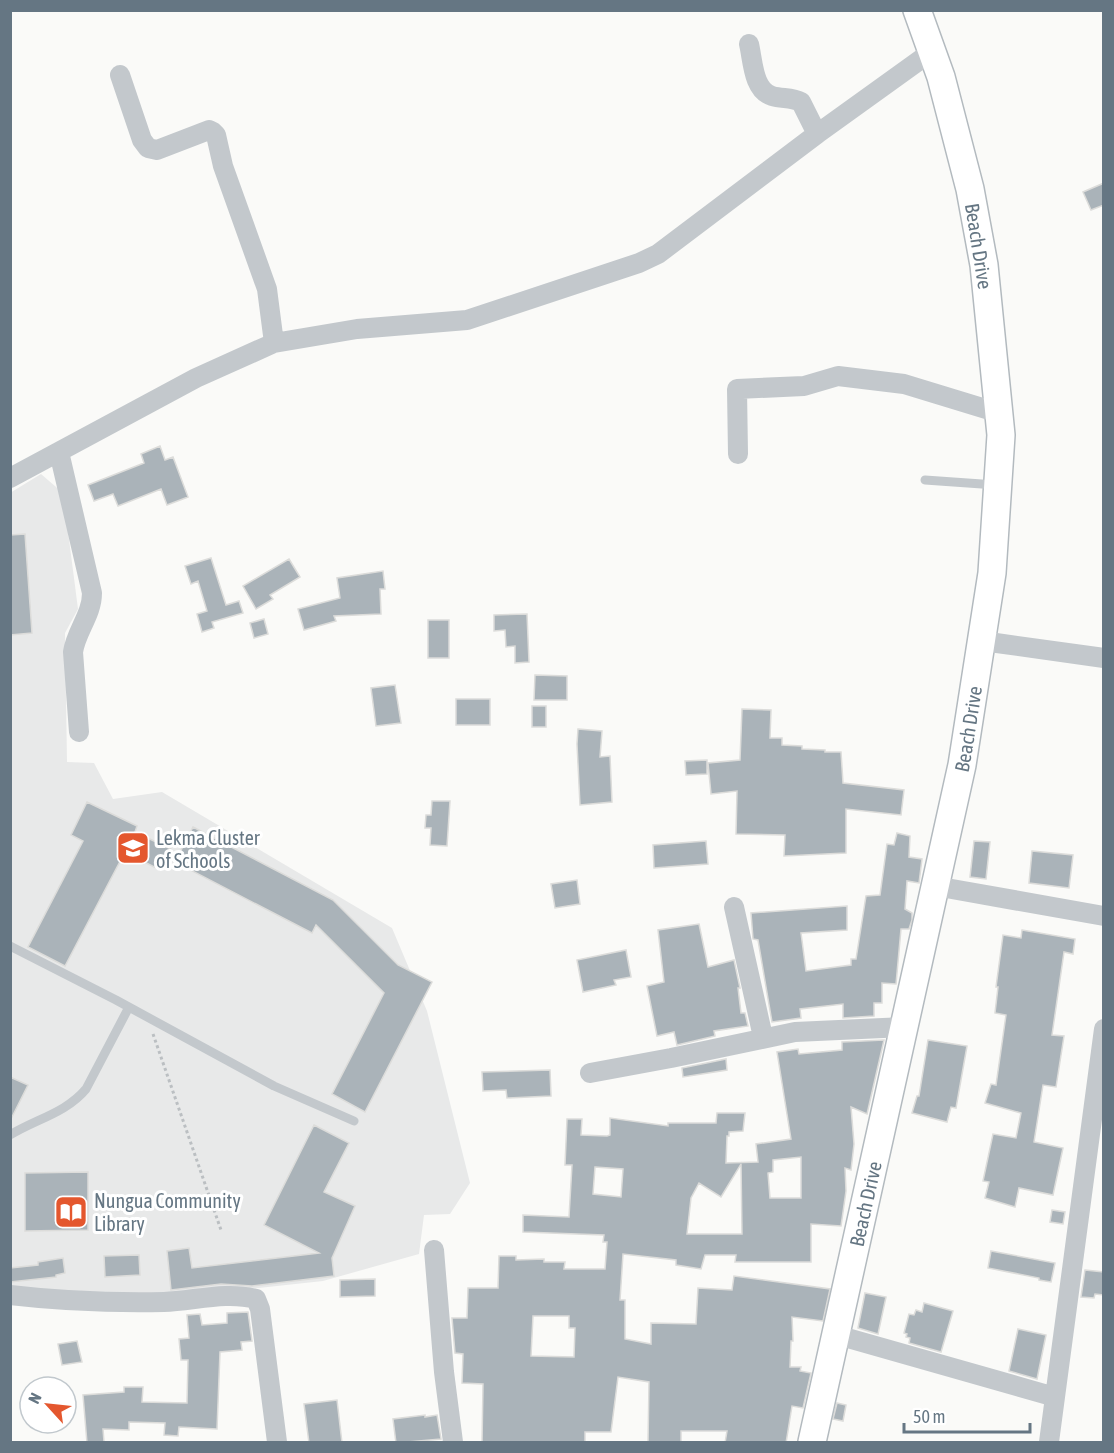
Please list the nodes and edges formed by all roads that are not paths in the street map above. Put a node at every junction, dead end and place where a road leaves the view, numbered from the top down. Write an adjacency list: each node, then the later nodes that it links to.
1 (917, 10): 3 (street, Beach Drive)
2 (749, 44): 5 (street)
3 (931, 52): 5 (street); 7 (street, Beach Drive)
4 (120, 75): 6 (street)
5 (817, 134): 6 (street)
6 (274, 343): 8 (street)
7 (999, 413): 9 (street); 12 (street, Beach Drive)
8 (59, 452): 10 (street); 15 (street)
9 (738, 454)
10 (10, 478)
11 (925, 480): 12 (lane)
12 (998, 485): 13 (street, Beach Drive)
13 (982, 641): 14 (street); 16 (street, Beach Drive)
14 (1104, 658)
15 (79, 732)
16 (935, 886): 18 (street); 21 (street, Beach Drive)
17 (734, 907): 23 (street)
18 (1104, 916)
19 (10, 946): 20 (lane)
20 (129, 1007): 25 (lane); 26 (lane)
21 (905, 1027): 23 (street); 29 (street, Beach Drive)
22 (1104, 1029): 30 (street)
23 (763, 1037): 24 (street)
24 (590, 1072)
25 (354, 1121)
26 (10, 1135)
27 (434, 1250): 32 (street)
28 (10, 1295): 31 (street)
29 (837, 1335): 30 (street); 33 (street, Beach Drive)
30 (1055, 1397): 34 (street)
31 (277, 1443)
32 (453, 1443)
33 (812, 1443)
34 (1049, 1443)

